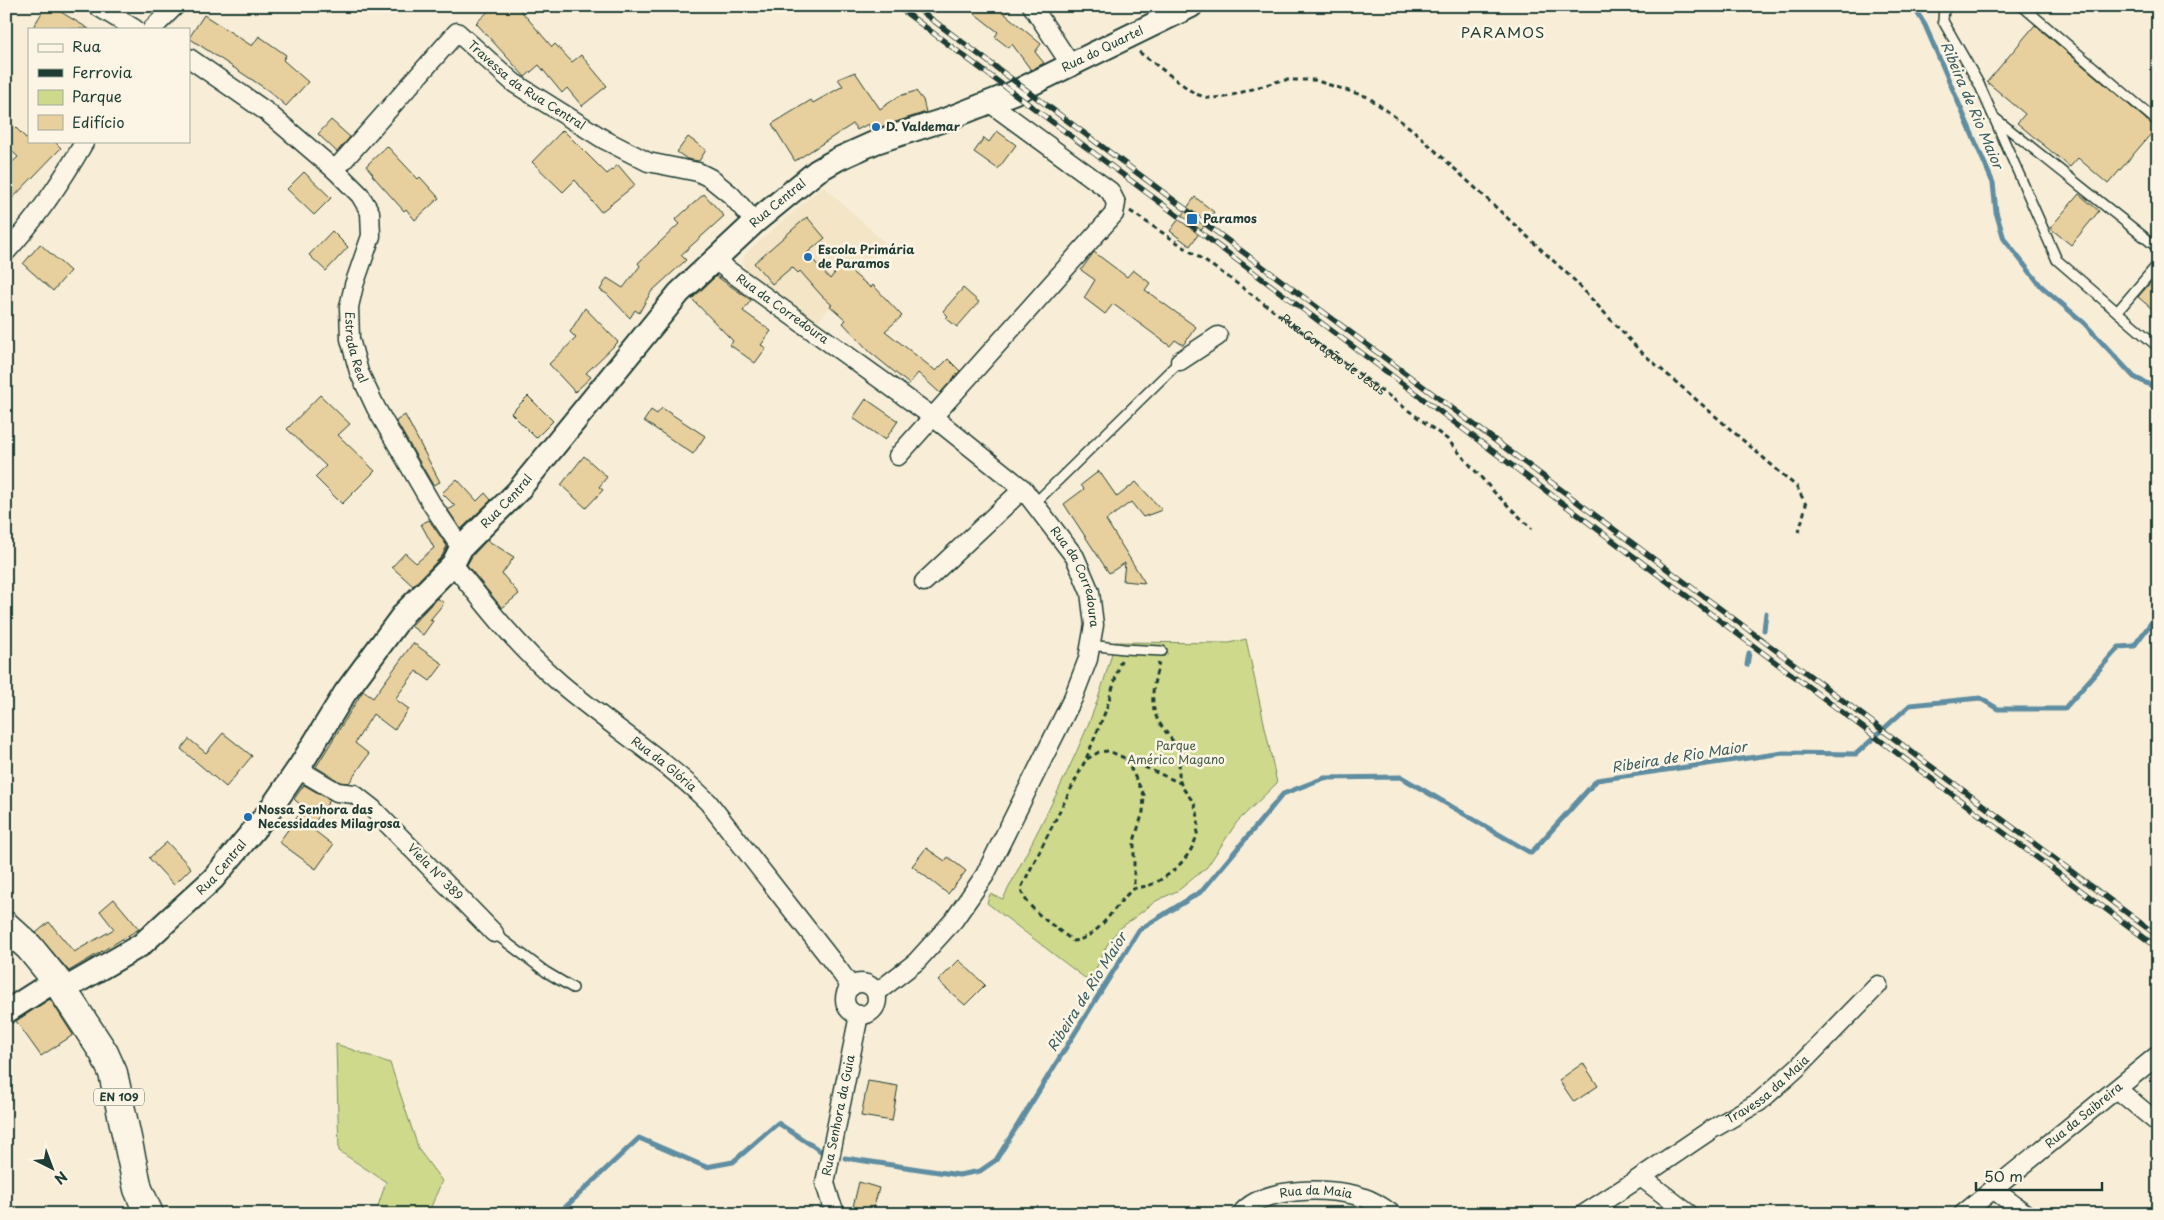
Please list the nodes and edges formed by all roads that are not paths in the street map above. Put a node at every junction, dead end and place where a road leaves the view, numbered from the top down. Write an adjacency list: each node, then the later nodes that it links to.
1 (97, 6): 8 (street)
2 (175, 6): 9 (street)
3 (1032, 6): 11 (street)
4 (1191, 6): 7 (street, Rua do Quartel)
5 (1944, 6): 14 (lane)
6 (2022, 6): 15 (lane)
7 (1170, 12): 11 (street, Rua do Quartel)
8 (133, 28)
9 (153, 28)
10 (190, 59): 17 (street, Estrada Real)
11 (1071, 64): 12 (street, Rua do Quartel)
12 (1013, 93): 13 (street, Rua Central)
13 (990, 103): 18 (street, Rua Central); 27 (street)
14 (1994, 116): 19 (lane); 23 (lane)
15 (2158, 122)
16 (84, 142): 20 (street)
17 (335, 170): 18 (street, Travessa da Rua Central); 31 (street, Estrada Real)
18 (756, 222): 21 (street, Rua Central)
19 (2158, 248)
20 (6, 252)
21 (714, 260): 27 (street, Rua da Corredoura); 31 (street, Rua Central)
22 (2158, 264): 23 (lane)
23 (2117, 312): 25 (lane)
24 (1218, 336): 26 (street)
25 (2158, 347)
26 (1180, 361): 30 (lane)
27 (933, 418): 28 (street); 29 (street, Rua da Corredoura)
28 (898, 456)
29 (1023, 488): 30 (street, Rua da Corredoura); 32 (street)
30 (1035, 503): 33 (street, Rua da Corredoura)
31 (457, 556): 35 (street, Rua Central); 40 (street, Rua da Glória)
32 (924, 582)
33 (1090, 645): 34 (lane); 42 (street, Rua da Corredoura)
34 (1162, 651)
35 (298, 769): 37 (street, Viela Nº 389); 38 (street, Rua Central)
36 (6, 926): 38 (main road, EN 109)
37 (494, 933): 41 (lane)
38 (60, 985): 43 (street, Rua Central); 50 (main road, EN 109)
39 (1878, 985): 48 (street, Travessa da Maia)
40 (851, 987): 42 (street); 44 (street)
41 (573, 988)
42 (876, 993): 44 (street)
43 (6, 1012)
44 (859, 1015): 51 (street, Rua Senhora da Guia)
45 (2158, 1055): 46 (street, Rua da Saibreira)
46 (2117, 1089): 47 (street); 49 (street, Rua da Saibreira)
47 (2158, 1123)
48 (1642, 1177): 54 (street); 55 (street)
49 (1992, 1189): 56 (street, Rua da Saibreira); 57 (street)
50 (149, 1214)
51 (836, 1214)
52 (1241, 1214): 53 (street, Rua da Maia)
53 (1392, 1214)
54 (1584, 1214)
55 (1689, 1214)
56 (1963, 1214)
57 (2026, 1214)

